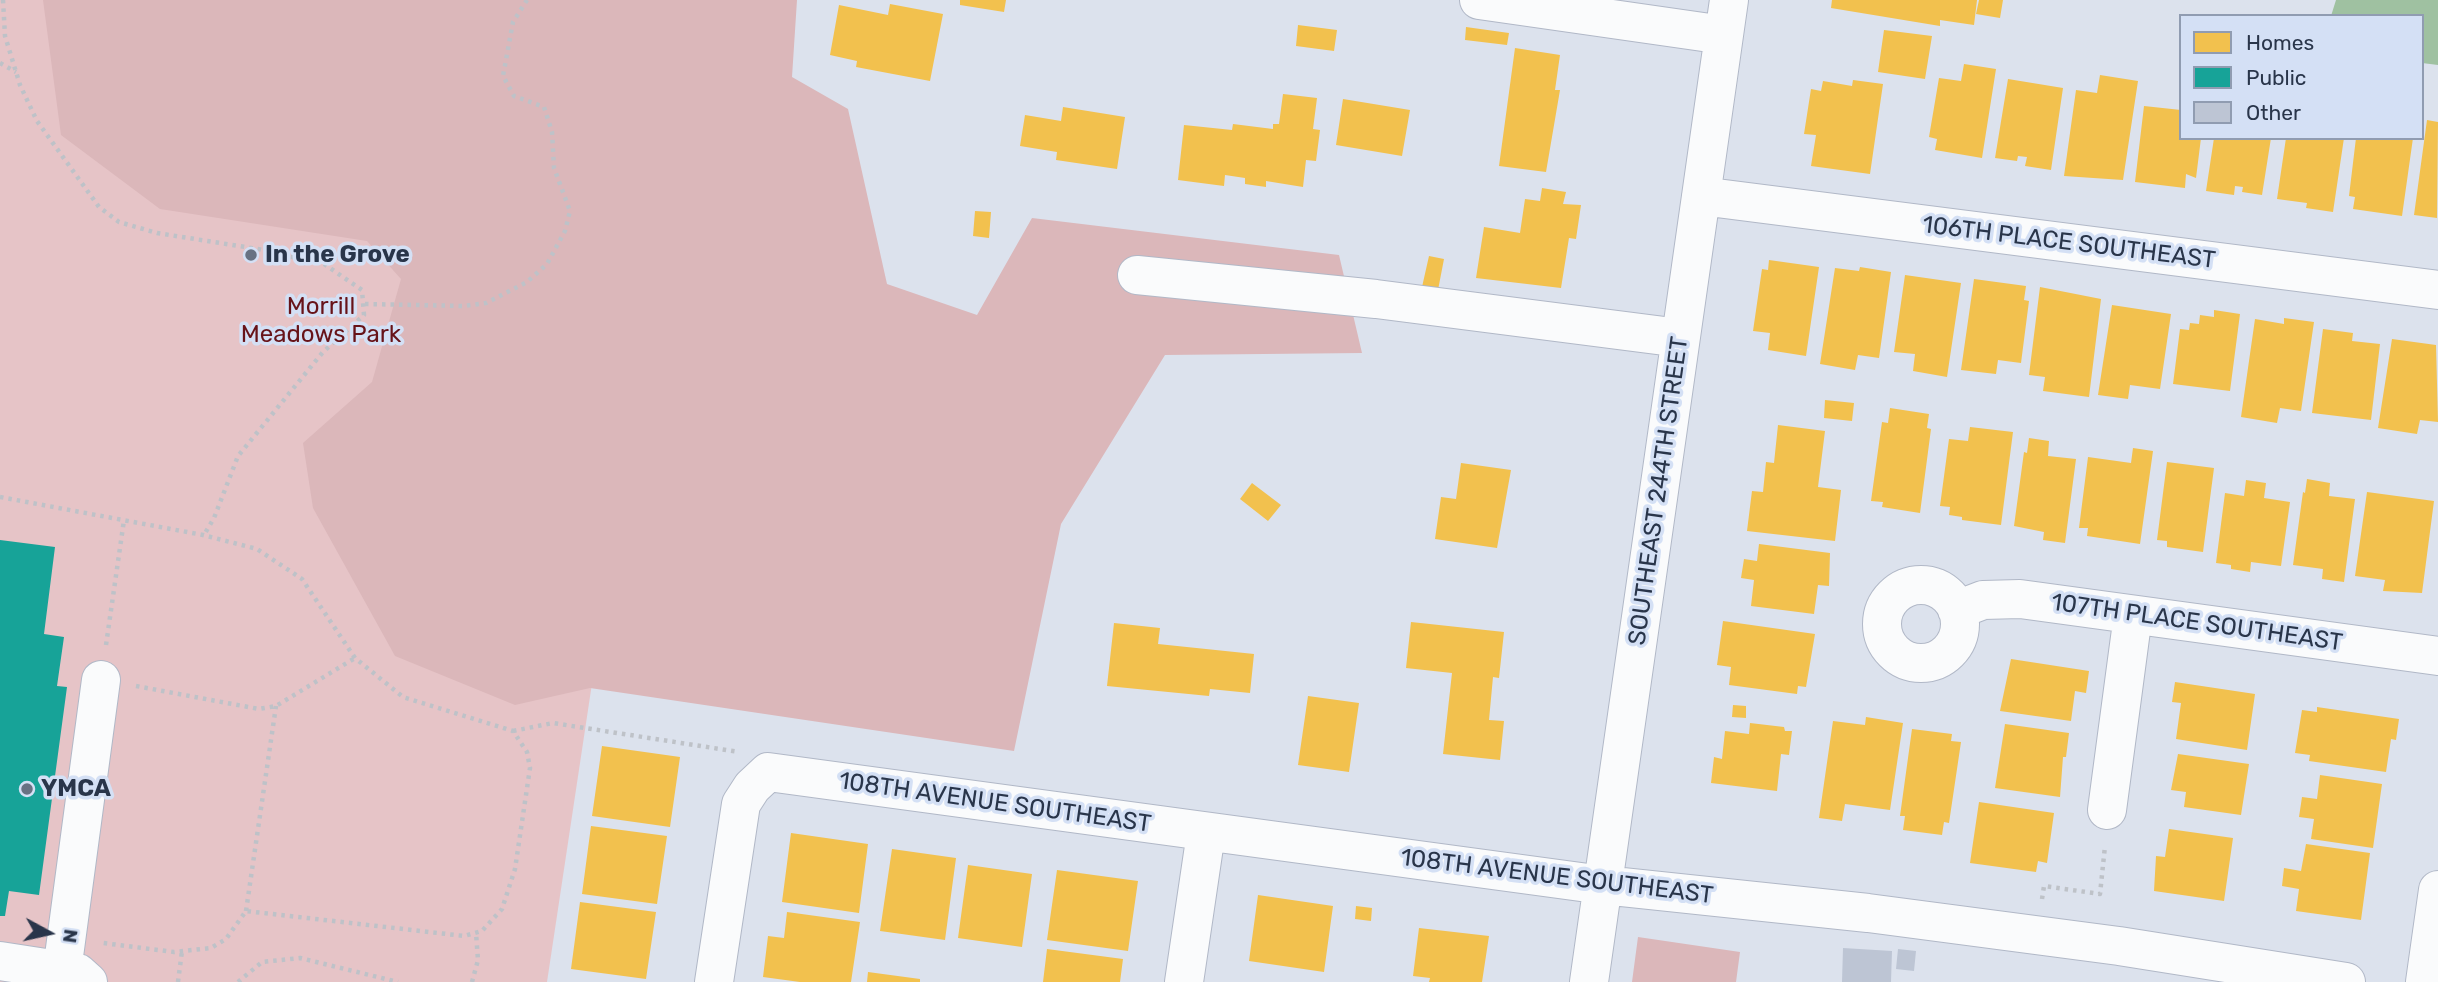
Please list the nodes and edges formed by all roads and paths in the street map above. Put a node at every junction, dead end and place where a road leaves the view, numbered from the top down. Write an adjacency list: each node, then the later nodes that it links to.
1 (527, 0): 11 (path)
2 (1479, 0): 5 (street)
3 (3, 1): 4 (path); 7 (path)
4 (0, 9)
5 (1726, 17): 8 (street, SOUTHEAST 244TH STREET)
6 (0, 63): 7 (path)
7 (16, 72): 11 (path)
8 (1700, 196): 10 (street, 106TH PLACE SOUTHEAST); 12 (street, SOUTHEAST 244TH STREET)
9 (1137, 275): 12 (street)
10 (2438, 290)
11 (365, 304): 15 (path)
12 (1681, 338): 26 (street, SOUTHEAST 244TH STREET)
13 (0, 497): 14 (path)
14 (124, 520): 15 (path); 20 (path)
15 (203, 535): 19 (path)
16 (1957, 610): 17 (street, 107TH PLACE SOUTHEAST)
17 (2133, 615): 18 (street, 107TH PLACE SOUTHEAST); 24 (street)
18 (2438, 656)
19 (355, 659): 21 (path); 22 (path)
20 (101, 680): 21 (path); 32 (street)
21 (276, 706): 28 (path)
22 (513, 731): 23 (path); 29 (path)
23 (768, 772): 25 (street, 108TH AVENUE SOUTHEAST); 37 (street)
24 (2107, 810)
25 (1206, 832): 26 (street, 108TH AVENUE SOUTHEAST); 38 (street)
26 (1603, 885): 39 (street, SOUTHEAST 244TH STREET); 40 (street, 108TH AVENUE SOUTHEAST)
27 (2438, 890): 41 (street)
28 (246, 911): 29 (path); 30 (path)
29 (476, 933): 36 (path)
30 (183, 951): 32 (path); 33 (path)
31 (0, 961): 32 (street)
32 (72, 964)
33 (178, 982)
34 (238, 982): 35 (path)
35 (398, 982)
36 (472, 982)
37 (714, 982)
38 (1184, 982)
39 (1589, 982)
40 (2346, 982)
41 (2425, 982)

